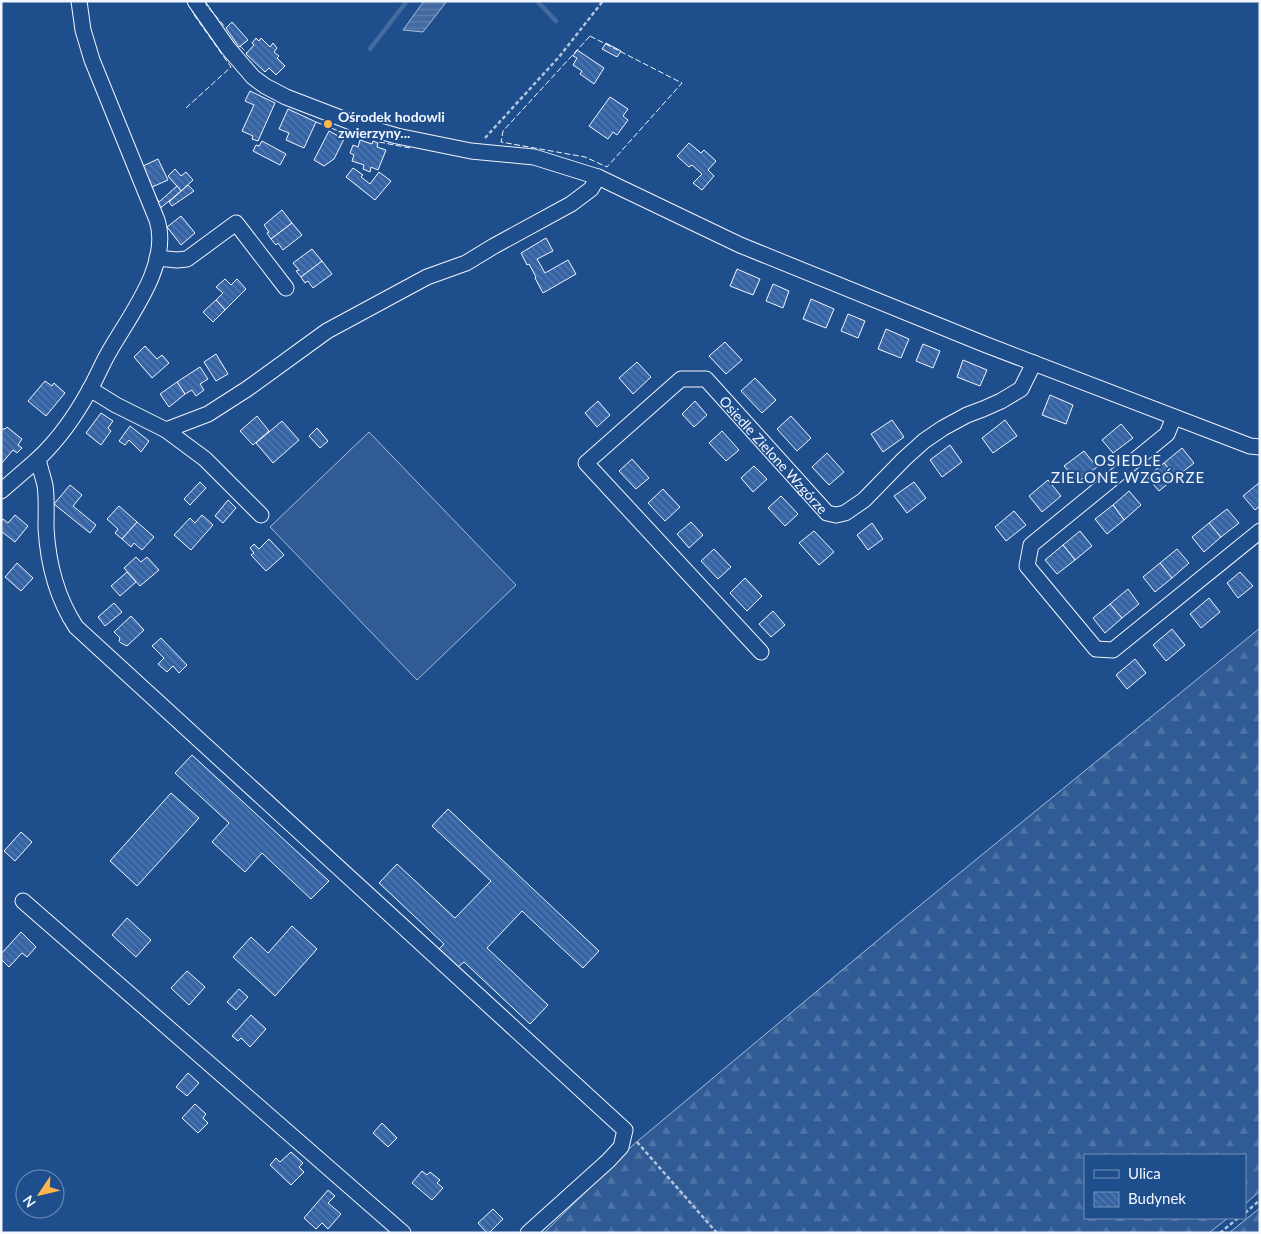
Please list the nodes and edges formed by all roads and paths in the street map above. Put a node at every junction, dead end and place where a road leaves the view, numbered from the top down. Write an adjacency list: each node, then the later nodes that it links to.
1 (79, 1): 6 (street)
2 (195, 1): 4 (street)
3 (603, 1): 4 (path)
4 (471, 151): 5 (street)
5 (598, 177): 8 (street); 11 (street)
6 (157, 258): 7 (street); 9 (street)
7 (286, 288)
8 (1034, 363): 10 (street); 17 (street, Osiedle Zielone Wzgórze)
9 (90, 389): 11 (street); 13 (street)
10 (1174, 417): 12 (street); 16 (street)
11 (166, 430): 15 (street)
12 (1260, 447)
13 (38, 459): 14 (street); 19 (street)
14 (1, 491)
15 (261, 514)
16 (1260, 530)
17 (761, 652)
18 (23, 900): 23 (street)
19 (625, 1130): 24 (street); 25 (path)
20 (1260, 1200): 21 (path)
21 (1246, 1212)
22 (1237, 1219): 26 (path)
23 (403, 1233)
24 (528, 1233)
25 (717, 1233)
26 (1220, 1233)

